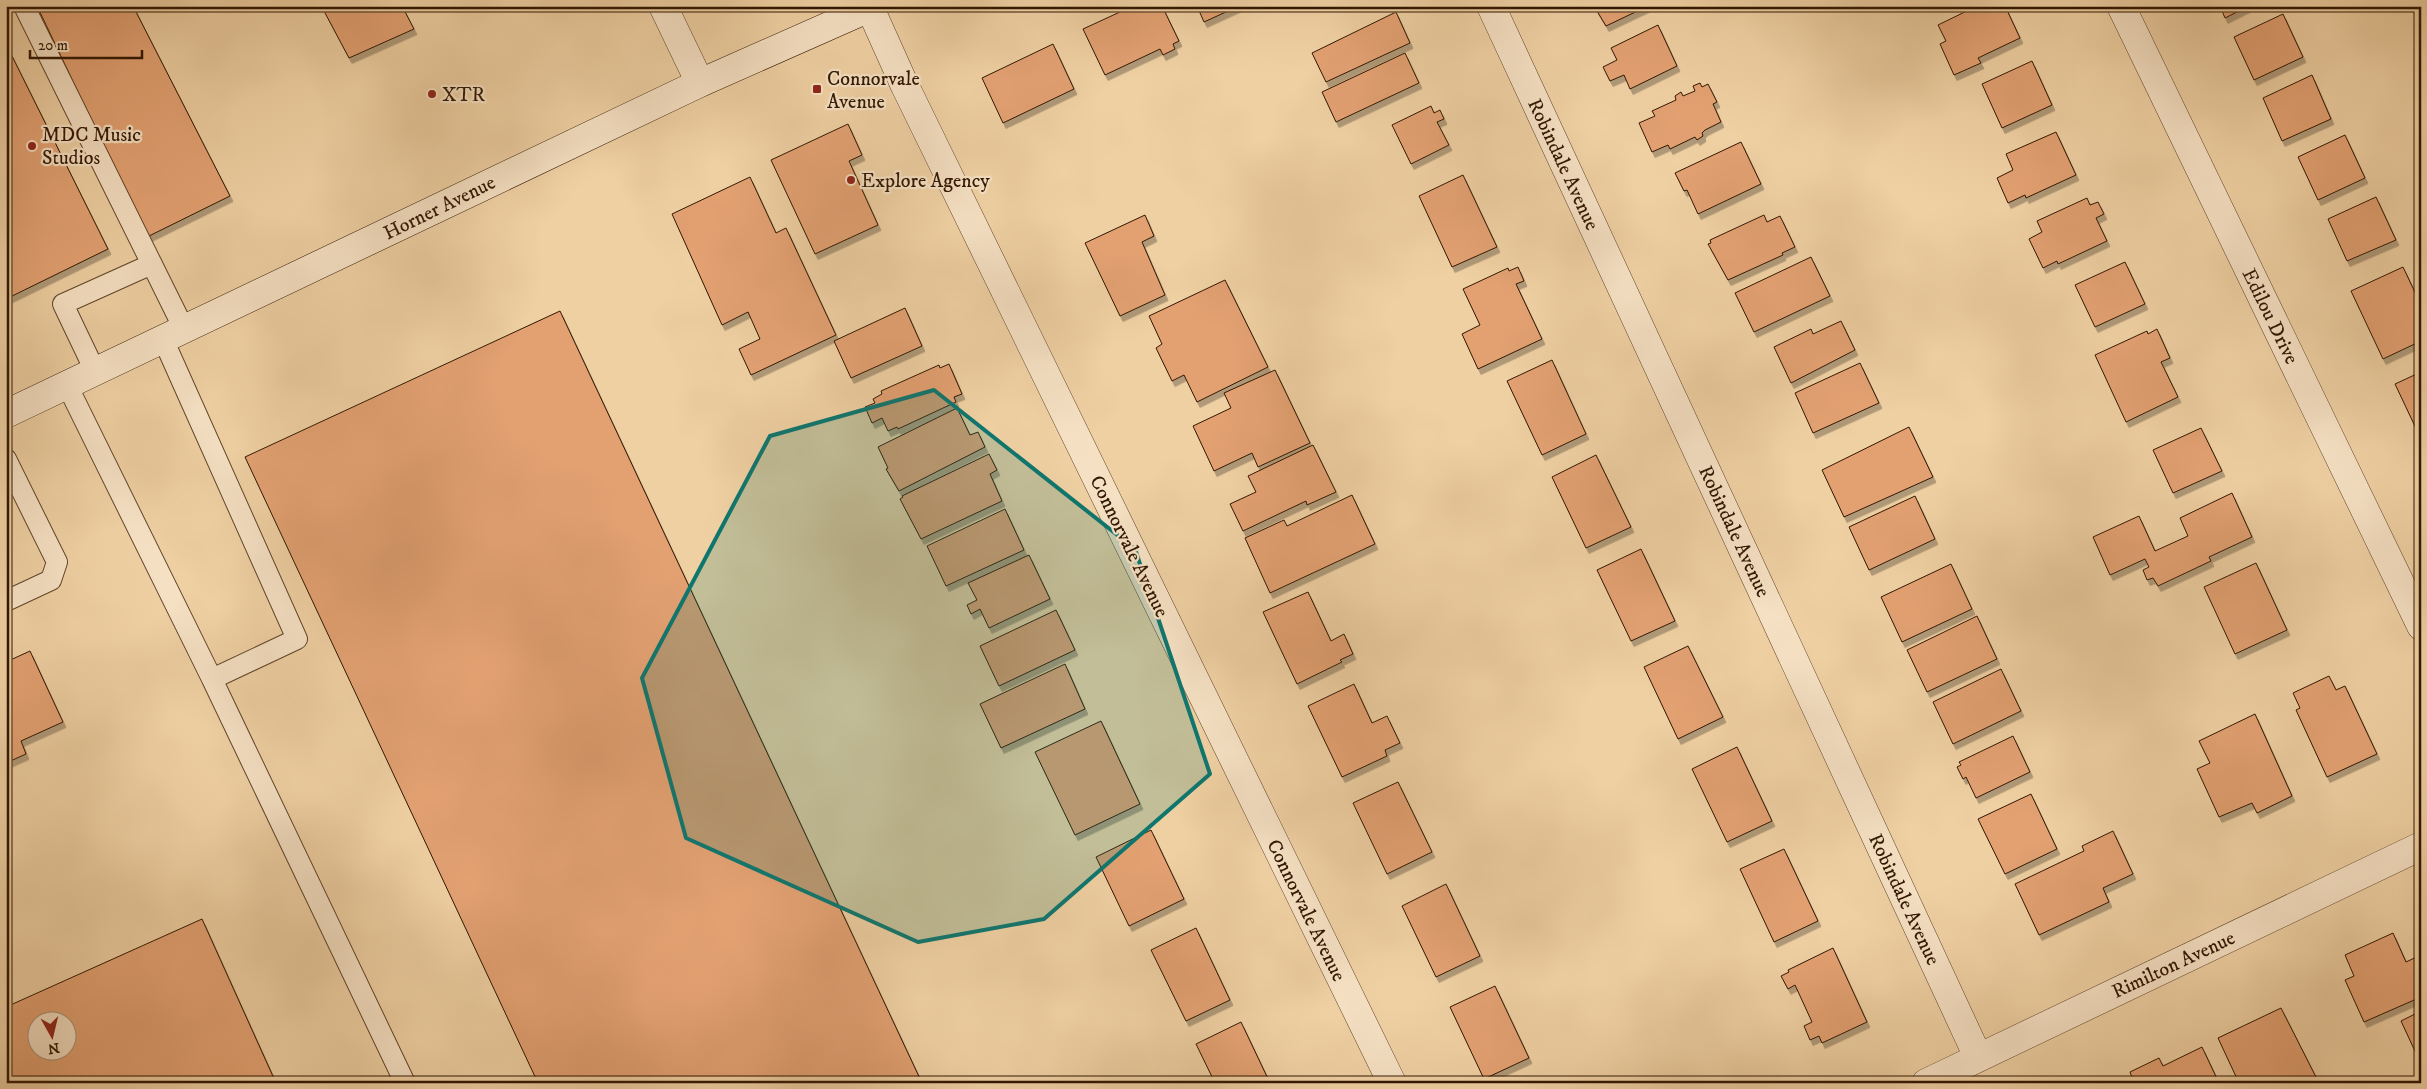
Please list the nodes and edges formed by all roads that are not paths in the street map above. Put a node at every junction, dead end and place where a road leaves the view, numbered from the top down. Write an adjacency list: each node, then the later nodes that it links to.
1 (24, 6): 7 (lane)
2 (663, 6): 6 (street)
3 (1491, 6): 17 (street, Robindale Avenue)
4 (2121, 6): 14 (street, Edilou Drive)
5 (872, 7): 6 (street, Horner Avenue); 19 (street, Connorvale Avenue)
6 (700, 83): 8 (street, Horner Avenue)
7 (152, 264): 8 (lane); 9 (lane)
8 (173, 334): 9 (street, Horner Avenue); 15 (lane)
9 (95, 371): 10 (street, Horner Avenue)
10 (67, 385): 11 (street, Horner Avenue); 15 (lane)
11 (6, 414)
12 (6, 459): 13 (lane)
13 (6, 600)
14 (2421, 626)
15 (212, 680): 18 (lane)
16 (2421, 846): 17 (street, Rimilton Avenue)
17 (1978, 1057): 20 (street, Rimilton Avenue)
18 (405, 1083)
19 (1392, 1083)
20 (1926, 1083)

